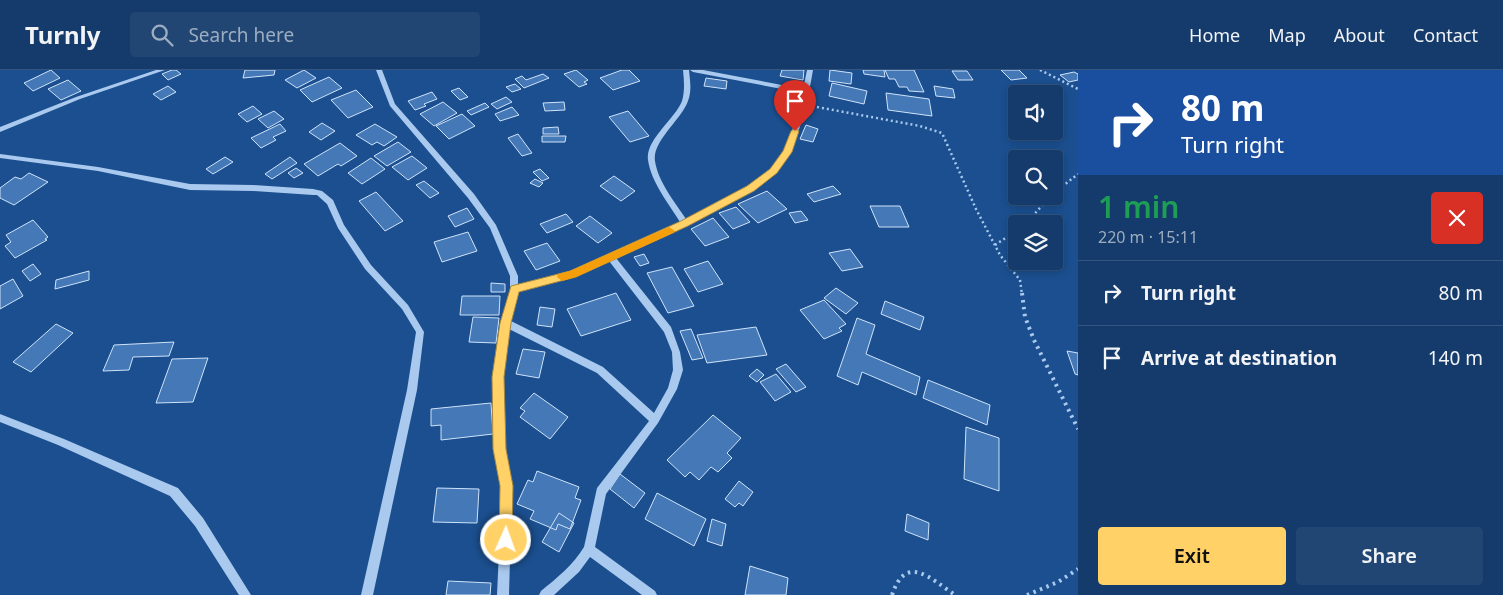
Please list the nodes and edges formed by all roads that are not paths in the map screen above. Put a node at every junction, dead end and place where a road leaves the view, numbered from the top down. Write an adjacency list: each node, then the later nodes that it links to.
1 (162, 70): 7 (street)
2 (379, 70): 11 (street)
3 (686, 70): 9 (street)
4 (693, 70): 6 (street)
5 (810, 70): 6 (street)
6 (805, 91): 9 (street)
7 (0, 130)
8 (0, 156): 17 (street)
9 (685, 223): 10 (street)
10 (611, 257): 11 (street); 14 (street)
11 (515, 289): 12 (street)
12 (506, 323): 14 (street); 18 (street)
13 (0, 420): 16 (street)
14 (655, 420): 15 (street)
15 (589, 549): 19 (street); 20 (street)
16 (245, 595)
17 (367, 595)
18 (503, 595)
19 (545, 595)
20 (651, 595)

